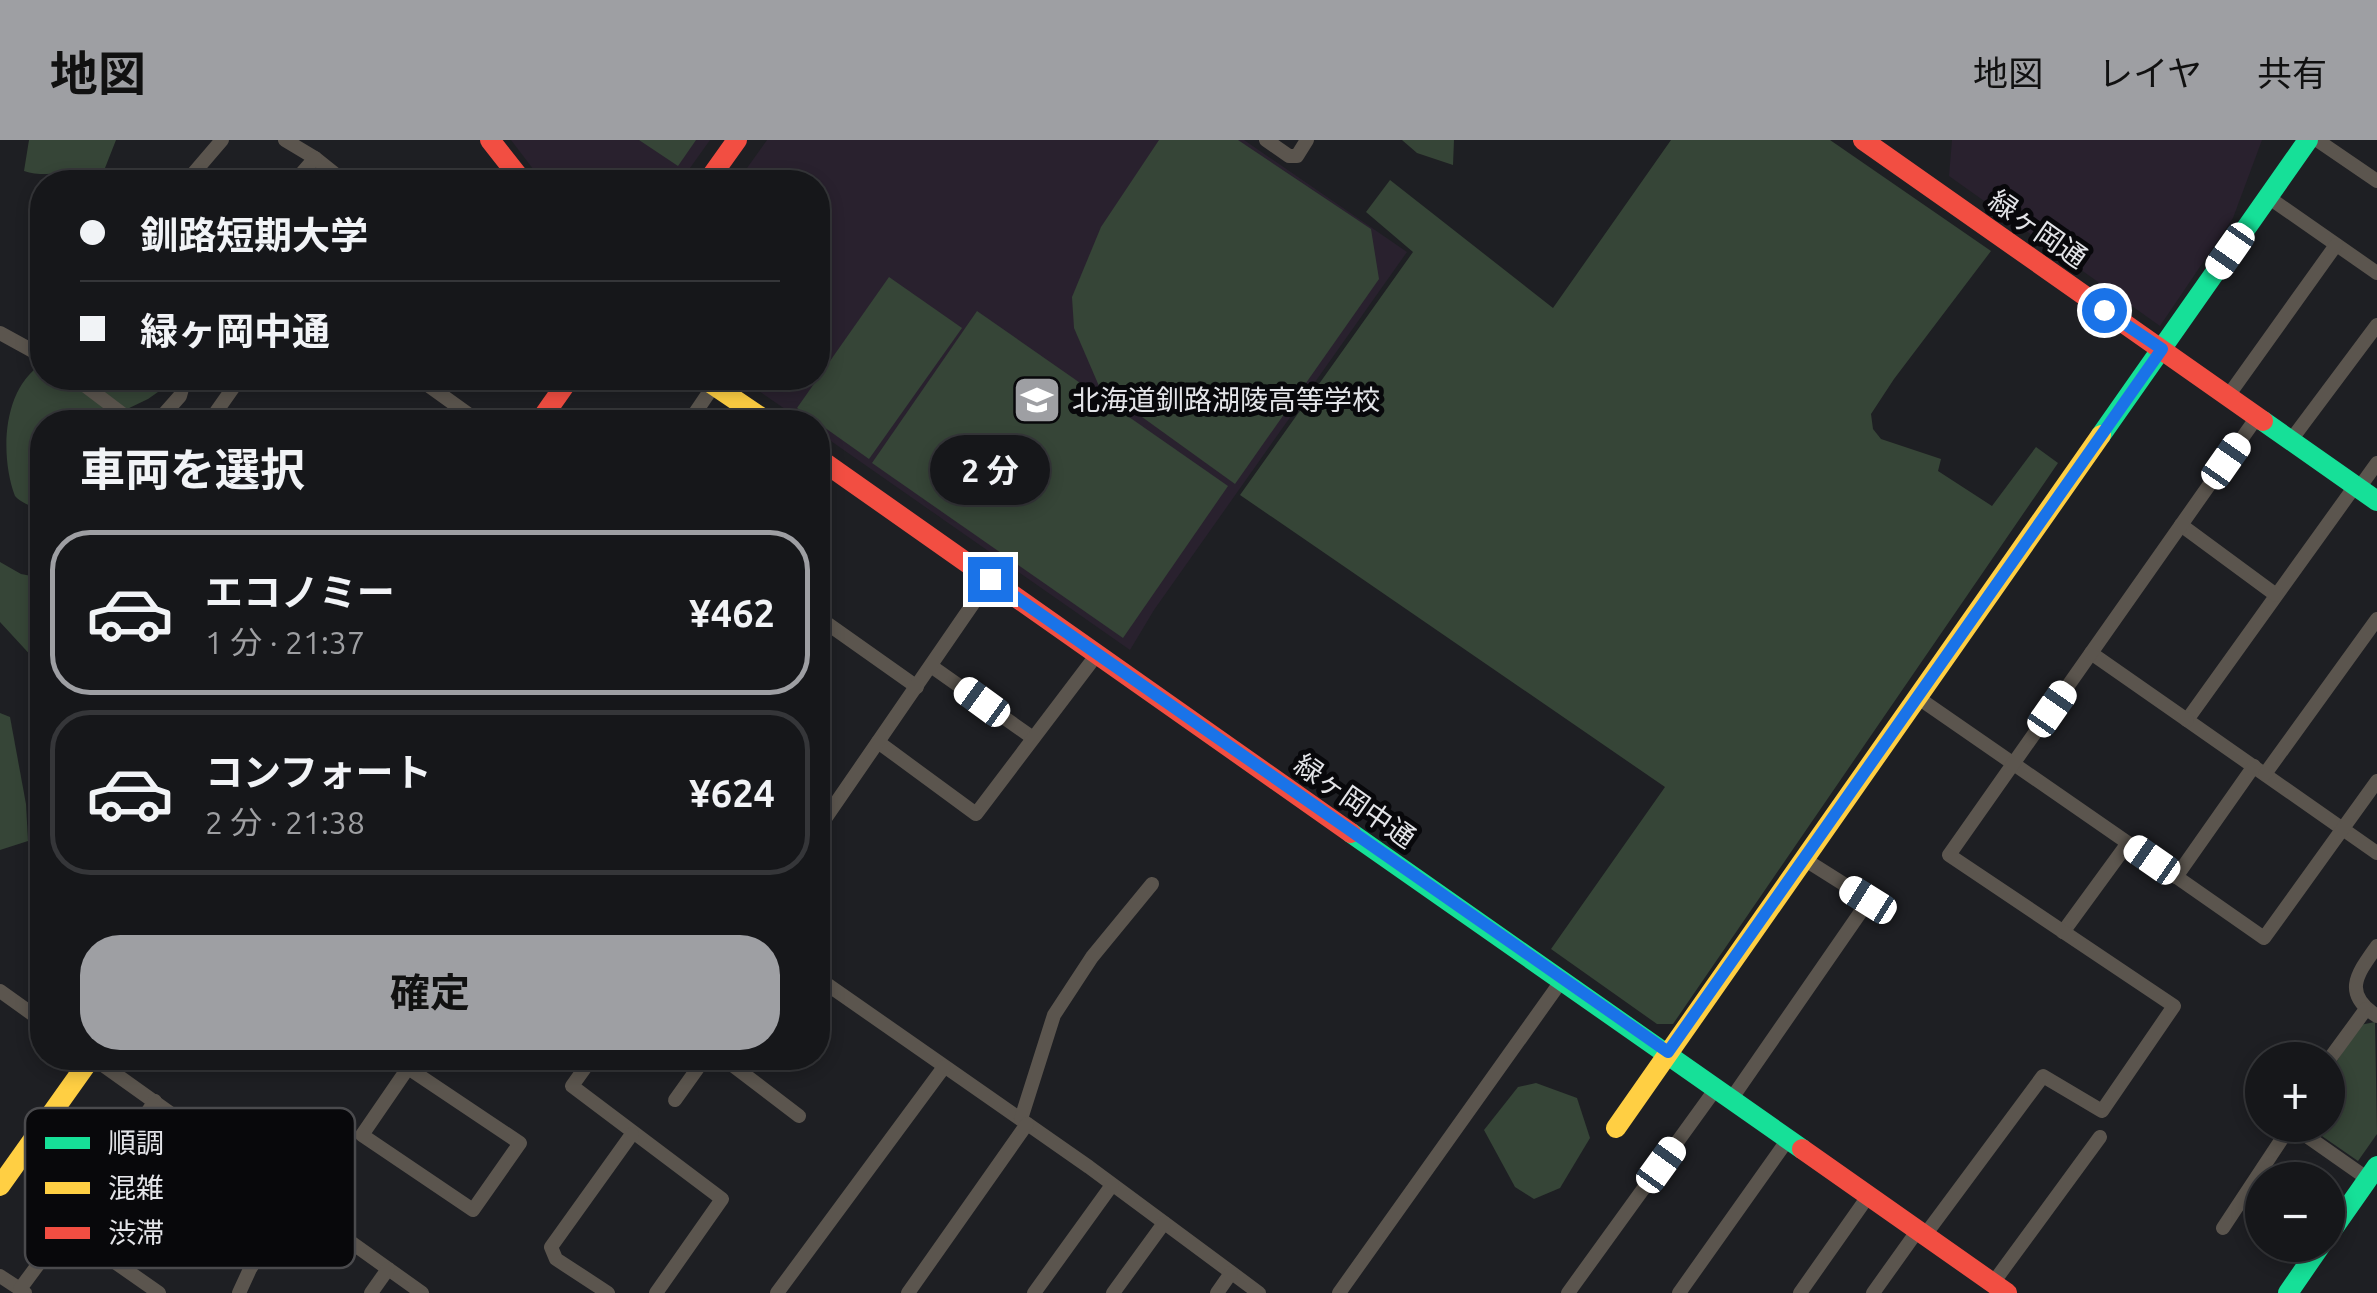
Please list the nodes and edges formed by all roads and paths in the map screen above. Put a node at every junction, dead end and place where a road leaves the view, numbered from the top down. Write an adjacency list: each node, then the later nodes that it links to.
1 (222, 140): 11 (street)
2 (285, 140): 10 (street)
3 (490, 140): 14 (street)
4 (737, 140): 15 (street)
5 (1266, 140): 6 (street)
6 (1308, 140)
7 (1863, 140): 23 (street, 緑ヶ岡通)
8 (2308, 140): 17 (street)
9 (2317, 140): 16 (street)
10 (315, 158): 12 (street); 13 (street)
11 (196, 170)
12 (304, 170)
13 (330, 170)
14 (514, 170)
15 (716, 170)
16 (2377, 181)
17 (2268, 197): 18 (street); 23 (street)
18 (2336, 245): 19 (street); 27 (street)
19 (2377, 273)
20 (2377, 325): 32 (street)
21 (0, 333): 22 (street)
22 (30, 349)
23 (2162, 349): 27 (street, 緑ヶ岡通); 46 (street)
24 (90, 390): 28 (street)
25 (435, 390): 29 (street)
26 (722, 390): 30 (street)
27 (2228, 396): 31 (street, 緑ヶ岡通)
28 (117, 410)
29 (462, 410)
30 (751, 410)
31 (2257, 416): 32 (street, 緑ヶ岡通); 37 (street)
32 (2291, 440): 35 (street, 緑ヶ岡通)
33 (2377, 463): 35 (street)
34 (830, 466): 38 (street, 緑ヶ岡中通)
35 (2357, 487): 36 (street, 緑ヶ岡通); 39 (street)
36 (2377, 501)
37 (2181, 525): 39 (street); 43 (street)
38 (990, 579): 42 (street, 緑ヶ岡中通); 44 (street)
39 (2276, 595): 47 (street)
40 (2377, 618): 51 (street)
41 (830, 625): 45 (street)
42 (1098, 653): 48 (street); 62 (street, 緑ヶ岡中通)
43 (2092, 653): 47 (street); 50 (street)
44 (931, 666): 45 (street); 48 (street)
45 (917, 687): 49 (street)
46 (1917, 698): 50 (street); 57 (street)
47 (2187, 720): 51 (street)
48 (1034, 738): 49 (street)
49 (878, 742): 53 (street)
50 (2012, 764): 55 (street); 60 (street)
51 (2259, 770): 54 (street); 58 (street)
52 (2377, 781): 54 (street)
53 (830, 811)
54 (2342, 830): 56 (street); 58 (street)
55 (2128, 844): 58 (street); 60 (street)
56 (2377, 854)
57 (1804, 860): 69 (street); 78 (street)
58 (2176, 877)
59 (1152, 884): 85 (street)
60 (2064, 932): 100 (street)
61 (2377, 946): 67 (street)
62 (1562, 980): 69 (street, 緑ヶ岡中通); 123 (street)
63 (830, 986): 70 (street)
64 (5, 994): 65 (street); 66 (street)
65 (0, 1011)
66 (30, 1012)
67 (2371, 1012): 68 (street)
68 (2345, 1042)
69 (1668, 1052): 78 (street, 緑ヶ岡中通); 86 (street)
70 (944, 1067): 85 (street); 117 (street)
71 (83, 1070): 81 (street)
72 (110, 1070): 80 (street)
73 (407, 1070): 74 (street)
74 (421, 1070)
75 (583, 1070): 87 (street)
76 (696, 1070): 79 (street)
77 (739, 1070): 84 (street)
78 (1724, 1093): 89 (street, 緑ヶ岡中通); 124 (street)
79 (674, 1100)
80 (155, 1101): 82 (street); 83 (street)
81 (56, 1108)
82 (150, 1108)
83 (165, 1108)
84 (799, 1116)
85 (1024, 1121): 94 (street); 118 (street)
86 (1616, 1128)
87 (632, 1134): 115 (street); 116 (street)
88 (2100, 1137): 109 (street)
89 (1789, 1138): 96 (street, 緑ヶ岡中通); 125 (street)
90 (2280, 1142): 99 (street)
91 (2320, 1142): 93 (street)
92 (25, 1151): 95 (street)
93 (2372, 1173): 97 (street)
94 (1112, 1185): 98 (street); 119 (street)
95 (0, 1186)
96 (1870, 1196): 100 (street, 緑ヶ岡中通); 126 (street)
97 (2345, 1212)
98 (1164, 1223): 107 (street); 120 (street)
99 (2223, 1228)
100 (1921, 1232): 109 (street, 緑ヶ岡中通); 127 (street)
101 (355, 1245): 106 (street)
102 (2310, 1262): 128 (street)
103 (39, 1268): 110 (street)
104 (123, 1268): 111 (street)
105 (251, 1268): 112 (street)
106 (388, 1269): 113 (street); 114 (street)
107 (1231, 1273): 121 (street); 122 (street)
108 (0, 1276): 110 (street)
109 (2000, 1288)
110 (23, 1291)
111 (159, 1293)
112 (239, 1293)
113 (371, 1293)
114 (422, 1293)
115 (608, 1293)
116 (656, 1293)
117 (778, 1293)
118 (908, 1293)
119 (1034, 1293)
120 (1113, 1293)
121 (1217, 1293)
122 (1259, 1293)
123 (1339, 1293)
124 (1568, 1293)
125 (1679, 1293)
126 (1800, 1293)
127 (1873, 1293)
128 (2288, 1293)

